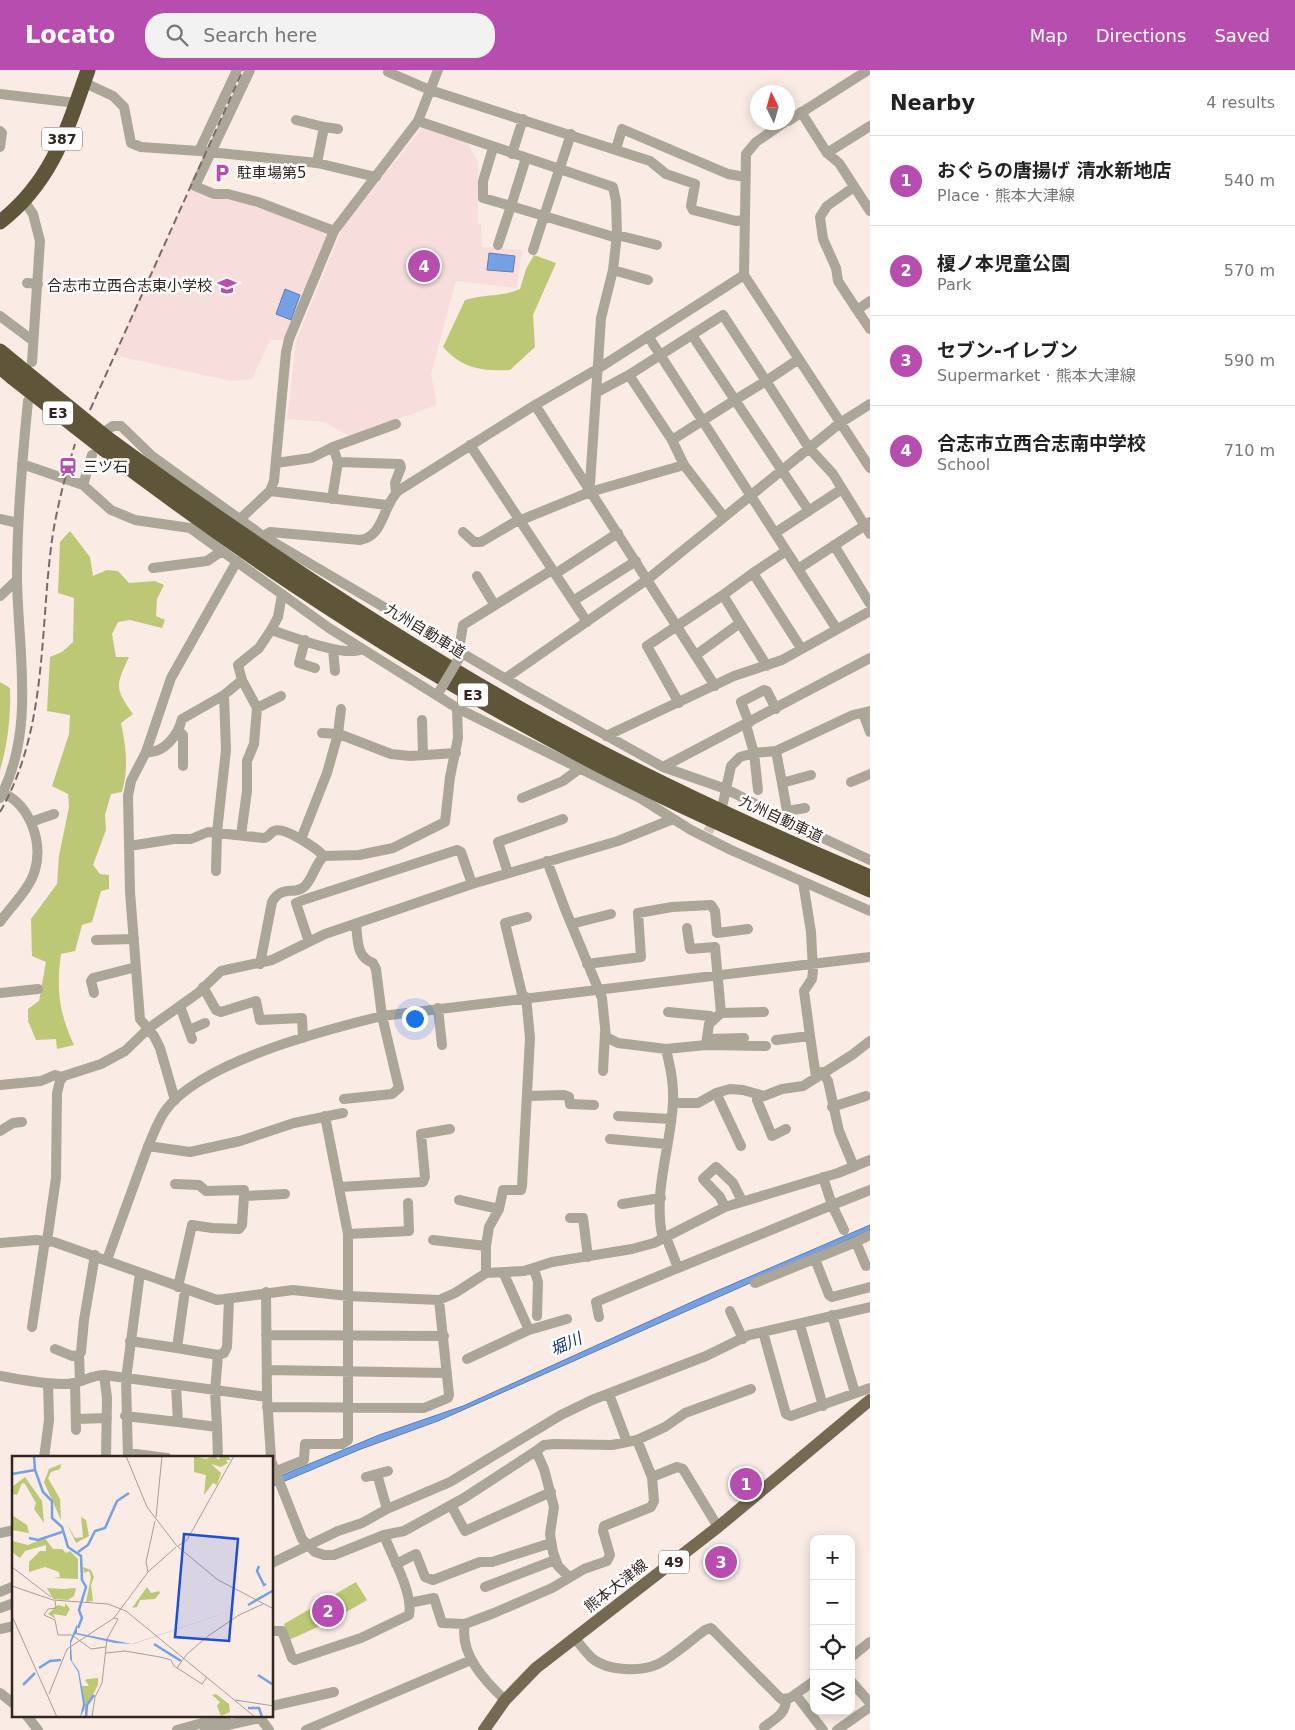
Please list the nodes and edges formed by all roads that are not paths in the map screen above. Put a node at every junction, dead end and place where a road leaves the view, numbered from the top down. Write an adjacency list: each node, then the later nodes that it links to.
1 (237, 70): 24 (street)
2 (250, 70): 25 (street)
3 (438, 70): 7 (street)
4 (388, 72): 7 (street)
5 (866, 73): 10 (street)
6 (86, 76): 9 (highway, 387); 24 (street)
7 (430, 90): 12 (street); 14 (street)
8 (0, 94): 9 (street)
9 (76, 103): 34 (highway, 387)
10 (801, 112): 11 (street); 26 (street)
11 (795, 116)
12 (522, 119): 20 (street); 27 (street)
13 (296, 120): 16 (street)
14 (418, 120): 22 (street); 31 (street)
15 (870, 126): 26 (street)
16 (324, 127): 17 (street); 29 (street)
17 (338, 129)
18 (775, 130): 32 (street)
19 (0, 131): 21 (street)
20 (571, 134): 23 (street); 30 (street)
21 (0, 148)
22 (492, 148): 27 (street); 35 (street)
23 (616, 149): 32 (street); 38 (street)
24 (199, 151): 25 (street)
25 (211, 152): 29 (street); 40 (street)
26 (827, 153): 33 (street)
27 (512, 154): 28 (street)
28 (526, 158): 30 (street); 35 (street)
29 (317, 163): 31 (street)
30 (560, 169): 37 (street); 41 (street)
31 (376, 177): 40 (street)
32 (745, 177): 38 (street)
33 (854, 187): 36 (street); 49 (street)
34 (25, 202): 39 (highway, 387); 54 (street)
35 (511, 206): 37 (street); 42 (street)
36 (870, 211)
37 (544, 216): 41 (street); 44 (street)
38 (744, 220): 46 (street)
39 (0, 222)
40 (334, 231): 79 (street)
41 (617, 236): 43 (street); 45 (street)
42 (498, 245)
43 (657, 245)
44 (534, 250)
45 (613, 270): 47 (street); 60 (street)
46 (744, 276): 53 (street); 57 (street)
47 (648, 280)
48 (870, 301): 49 (street)
49 (857, 310): 51 (street)
50 (0, 316): 54 (street)
51 (870, 329)
52 (692, 335): 56 (street); 63 (street); 65 (street)
53 (648, 336): 56 (street); 60 (street)
54 (32, 340): 58 (street)
55 (0, 351): 61 (highway, 九州自動車道 / E3)
56 (660, 355): 62 (street); 69 (street)
57 (799, 359): 63 (street); 70 (street)
58 (32, 362)
59 (0, 367): 61 (highway, 九州自動車道 / E3)
60 (599, 368): 64 (street); 68 (street)
61 (14, 371): 73 (highway, 九州自動車道 / E3, bridge)
62 (629, 375): 64 (street); 72 (street)
63 (766, 381): 65 (street); 76 (street)
64 (598, 392): 85 (street)
65 (735, 400): 69 (street); 82 (street)
66 (28, 401): 78 (street)
67 (870, 404): 70 (street)
68 (535, 405): 74 (street); 85 (street)
69 (703, 421): 72 (street); 88 (street)
70 (840, 423): 76 (street); 81 (street)
71 (396, 424): 75 (street)
72 (672, 440): 80 (street)
73 (103, 443): 83 (street); 94 (street); 187 (highway, 九州自動車道 / E3); 190 (highway, 九州自動車道 / E3)
74 (470, 445): 87 (street); 95 (street)
75 (333, 447): 77 (street); 79 (street)
76 (809, 448): 82 (street); 84 (street)
77 (338, 462): 87 (street); 89 (street)
78 (22, 464): 83 (street); 96 (street)
79 (276, 464): 86 (street)
80 (684, 465): 85 (street); 92 (street)
81 (870, 468)
82 (781, 471): 88 (street); 91 (street)
83 (81, 485): 103 (street)
84 (842, 489): 91 (street); 97 (street)
85 (589, 490): 95 (street); 99 (street)
86 (270, 491): 89 (street); 94 (street)
87 (396, 492): 90 (street)
88 (751, 495): 92 (street); 100 (street)
89 (332, 499): 90 (street)
90 (387, 505): 101 (street)
91 (809, 511): 100 (street)
92 (724, 517): 113 (street)
93 (0, 519): 96 (street)
94 (240, 519): 101 (street)
95 (520, 520): 98 (street); 109 (street)
96 (18, 523): 112 (street)
97 (868, 527): 102 (street)
98 (463, 532)
99 (618, 533): 106 (street); 109 (street)
100 (775, 533): 104 (street)
101 (263, 536): 130 (street)
102 (834, 545): 108 (street); 119 (street)
103 (222, 551): 105 (street); 107 (street)
104 (786, 551): 108 (street); 110 (street)
105 (237, 561): 114 (street); 156 (street)
106 (636, 561): 113 (street); 117 (street)
107 (153, 568)
108 (798, 569): 124 (street)
109 (554, 572): 117 (street); 118 (street)
110 (753, 573): 115 (street); 127 (street)
111 (478, 576): 118 (street)
112 (17, 580): 116 (street); 169 (street)
113 (648, 580): 121 (street); 123 (street)
114 (282, 594): 125 (street); 129 (street)
115 (724, 595): 122 (street); 123 (street)
116 (0, 596)
117 (573, 601): 121 (street)
118 (494, 604): 130 (street)
119 (870, 604)
120 (870, 611): 124 (street)
121 (587, 622): 136 (street)
122 (740, 622): 131 (street); 133 (street)
123 (677, 626): 131 (street); 142 (street)
124 (836, 628): 127 (street)
125 (271, 630): 126 (street); 137 (street)
126 (305, 640): 128 (street); 134 (street)
127 (802, 648): 133 (street)
128 (333, 649): 129 (street); 135 (street)
129 (362, 649): 139 (street)
130 (461, 652): 136 (street); 139 (street, bridge)
131 (696, 655): 138 (street)
132 (870, 658): 145 (street)
133 (767, 666): 138 (street)
134 (315, 668)
135 (335, 671)
136 (506, 678): 154 (street)
137 (242, 680): 140 (street); 143 (street)
138 (715, 686): 142 (street)
139 (438, 694): 144 (street)
140 (224, 695): 150 (street); 178 (street)
141 (281, 696): 143 (street)
142 (679, 702): 154 (street)
143 (257, 708): 179 (street)
144 (457, 708): 157 (street); 162 (street)
145 (776, 708): 149 (street); 149 (street)
146 (340, 709): 153 (street)
147 (867, 712): 151 (street); 155 (street)
148 (422, 720): 159 (street)
149 (747, 724): 158 (street); 161 (street)
150 (179, 731): 156 (street); 160 (street)
151 (870, 732)
152 (322, 733): 153 (street)
153 (339, 734): 159 (street); 180 (street)
154 (606, 736): 161 (street)
155 (776, 751): 158 (street); 165 (street)
156 (146, 752): 181 (street)
157 (456, 753): 159 (street); 182 (street)
158 (754, 753): 167 (street); 168 (street)
159 (423, 755)
160 (184, 766)
161 (663, 767): 167 (street)
162 (579, 769): 170 (street); 176 (street)
163 (870, 774): 166 (street)
164 (812, 775): 165 (street)
165 (782, 782): 174 (street)
166 (851, 782)
167 (726, 789): 171 (street); 174 (street)
168 (758, 790)
169 (1, 796): 177 (street)
170 (522, 798)
171 (723, 803)
172 (805, 808): 174 (street)
173 (54, 814): 177 (street)
174 (787, 816): 184 (street)
175 (563, 819): 186 (street)
176 (674, 820): 183 (street); 188 (street)
177 (31, 822): 194 (street)
178 (217, 832): 179 (street); 181 (street); 185 (street)
179 (242, 835): 180 (street)
180 (301, 839): 182 (street)
181 (128, 846): 199 (street)
182 (324, 856): 203 (street)
183 (547, 860): 186 (street); 196 (street)
184 (870, 860)
185 (216, 871)
186 (508, 873): 189 (street)
187 (870, 877)
188 (803, 882): 191 (street); 205 (street)
189 (472, 884): 195 (street); 201 (street)
190 (870, 890)
191 (870, 910)
192 (611, 914): 196 (street)
193 (527, 917): 213 (street)
194 (0, 922)
195 (356, 924): 201 (street); 218 (street)
196 (570, 924): 204 (street)
197 (687, 928): 207 (street)
198 (748, 929): 204 (street)
199 (134, 939): 200 (street); 206 (street)
200 (96, 940)
201 (308, 942): 203 (street)
202 (870, 957): 205 (street)
203 (260, 964): 208 (street)
204 (587, 964): 210 (street)
205 (813, 964): 207 (street); 223 (street)
206 (136, 967): 212 (street); 221 (street)
207 (718, 975): 210 (street); 219 (street)
208 (204, 987): 214 (street); 224 (street)
209 (38, 989): 211 (street)
210 (597, 990): 213 (street); 222 (street)
211 (0, 993)
212 (94, 993)
213 (525, 998): 215 (street); 237 (street)
214 (180, 1006): 220 (street); 221 (street)
215 (438, 1008): 218 (street); 229 (street)
216 (668, 1012): 219 (street)
217 (764, 1012): 219 (street)
218 (382, 1016): 224 (street); 240 (street)
219 (717, 1016): 227 (street)
220 (205, 1024)
221 (149, 1028): 234 (street); 241 (street)
222 (604, 1033): 231 (street); 232 (street)
223 (810, 1036): 226 (street); 233 (street)
224 (303, 1038): 241 (street)
225 (744, 1038): 227 (street)
226 (776, 1040)
227 (707, 1042): 230 (street); 231 (street)
228 (870, 1042): 233 (street)
229 (442, 1046)
230 (766, 1046)
231 (666, 1049): 242 (street)
232 (604, 1071)
233 (819, 1075): 238 (street); 244 (street)
234 (62, 1077): 235 (street); 278 (street)
235 (0, 1085)
236 (716, 1093): 238 (street); 242 (street); 256 (street)
237 (528, 1096): 243 (street); 272 (street)
238 (757, 1096): 251 (street)
239 (866, 1096): 244 (street)
240 (344, 1099)
241 (175, 1100): 255 (street)
242 (673, 1103): 248 (street)
243 (594, 1105)
244 (832, 1106): 258 (street)
245 (343, 1113): 246 (street)
246 (326, 1116): 255 (street); 261 (street)
247 (618, 1116): 248 (street)
248 (670, 1119): 254 (street)
249 (22, 1122): 252 (street)
250 (450, 1129): 261 (street)
251 (786, 1129)
252 (0, 1131)
253 (610, 1139): 254 (street)
254 (666, 1144): 265 (street)
255 (148, 1146): 286 (street)
256 (740, 1146)
257 (870, 1160): 258 (street)
258 (854, 1167): 259 (street)
259 (823, 1177): 267 (street); 270 (street)
260 (175, 1184): 264 (street)
261 (340, 1187): 275 (street)
262 (870, 1190): 270 (street)
263 (285, 1194): 264 (street)
264 (244, 1196): 295 (street)
265 (661, 1198): 269 (street); 277 (street)
266 (459, 1200): 272 (street)
267 (742, 1201): 271 (street); 271 (street)
268 (408, 1203): 275 (street)
269 (622, 1204)
270 (832, 1205): 274 (street); 288 (street)
271 (725, 1207): 277 (street)
272 (498, 1209): 282 (street)
273 (570, 1218): 284 (street)
274 (844, 1230)
275 (348, 1234): 297 (street)
276 (870, 1235): 280 (street)
277 (664, 1238): 284 (street); 288 (street)
278 (46, 1240): 281 (street); 283 (street); 308 (street)
279 (433, 1240): 282 (street)
280 (856, 1242): 285 (street); 287 (street)
281 (0, 1243)
282 (486, 1246): 290 (street)
283 (95, 1255): 286 (street); 318 (street)
284 (588, 1257): 289 (street)
285 (815, 1259): 293 (street); 298 (street)
286 (107, 1260): 292 (street)
287 (866, 1266)
288 (678, 1268): 305 (street)
289 (534, 1269): 291 (street); 304 (street)
290 (486, 1272): 291 (street); 300 (street)
291 (503, 1272): 309 (street)
292 (140, 1274): 295 (street); 315 (street)
293 (755, 1283)
294 (870, 1287): 298 (street)
295 (182, 1288): 299 (street); 316 (street)
296 (266, 1292): 297 (street); 299 (street); 311 (street)
297 (348, 1296): 300 (street); 312 (street)
298 (832, 1297): 303 (street)
299 (229, 1300): 319 (street)
300 (440, 1300): 313 (street)
301 (870, 1307): 303 (street)
302 (730, 1311): 314 (street)
303 (834, 1314): 307 (street); 333 (street)
304 (537, 1316)
305 (598, 1318)
306 (567, 1319): 309 (street)
307 (800, 1325): 310 (street); 337 (street)
308 (32, 1327)
309 (529, 1330): 320 (street)
310 (763, 1332): 314 (street); 337 (street)
311 (266, 1335): 312 (street); 321 (street)
312 (348, 1336): 313 (street); 322 (street)
313 (444, 1336): 323 (street)
314 (743, 1339): 334 (street)
315 (130, 1341): 316 (street); 326 (street)
316 (177, 1348): 319 (street)
317 (55, 1349): 318 (street)
318 (79, 1355): 327 (street)
319 (218, 1355): 332 (street)
320 (467, 1359)
321 (267, 1370): 322 (street); 336 (street)
322 (348, 1371): 323 (street); 338 (street)
323 (447, 1373): 338 (street)
324 (104, 1375): 326 (street); 327 (street); 340 (street)
325 (0, 1376): 328 (street)
326 (126, 1379): 329 (street); 339 (street)
327 (78, 1382): 328 (street); 340 (street)
328 (48, 1383): 346 (street)
329 (176, 1386): 332 (street); 341 (street)
330 (870, 1388): 333 (street)
331 (752, 1389): 343 (street)
332 (215, 1391): 336 (street); 342 (street)
333 (855, 1393): 337 (street)
334 (609, 1394): 343 (street); 358 (street)
335 (870, 1400): 359 (main road, 熊本大津線 / 49)
336 (267, 1402): 338 (street); 350 (street)
337 (823, 1406)
338 (348, 1407): 351 (street)
339 (125, 1416): 341 (street); 345 (street)
340 (107, 1418): 347 (street)
341 (178, 1422): 342 (street)
342 (217, 1427): 349 (street)
343 (632, 1441): 344 (street); 355 (street)
344 (536, 1451): 356 (street); 357 (street)
345 (128, 1455): 348 (street)
346 (44, 1456)
347 (106, 1456)
348 (141, 1456)
349 (218, 1456)
350 (271, 1456)
351 (274, 1470): 362 (street)
352 (388, 1471): 353 (street)
353 (377, 1474): 354 (street); 358 (street)
354 (366, 1477)
355 (652, 1477): 359 (street); 366 (street)
356 (551, 1492): 357 (street); 361 (street)
357 (451, 1505): 360 (street)
358 (387, 1509): 362 (street)
359 (718, 1527): 375 (main road, 熊本大津線 / 49)
360 (384, 1535): 362 (street); 365 (street)
361 (551, 1543): 363 (street); 365 (street)
362 (308, 1546): 364 (street)
363 (555, 1560): 366 (street); 368 (street)
364 (274, 1562)
365 (396, 1564): 370 (street)
366 (569, 1577): 373 (street)
367 (12, 1587): 369 (street)
368 (485, 1587)
369 (0, 1592)
370 (409, 1603): 373 (street); 374 (street)
371 (12, 1604): 372 (street)
372 (0, 1608)
373 (465, 1624): 378 (street)
374 (274, 1631)
375 (575, 1639): 382 (street); 383 (main road, 熊本大津線 / 49)
376 (870, 1642): 377 (street)
377 (855, 1653)
378 (471, 1660): 383 (street); 394 (street)
379 (810, 1684): 382 (street)
380 (855, 1685): 384 (street)
381 (334, 1692): 385 (street)
382 (791, 1697): 389 (street); 396 (street)
383 (505, 1700): 395 (main road, 熊本大津線 / 49)
384 (870, 1703)
385 (274, 1706)
386 (870, 1707): 397 (street)
387 (29, 1718): 390 (street)
388 (220, 1718): 391 (street)
389 (765, 1729)
390 (38, 1730)
391 (176, 1730)
392 (205, 1730): 393 (street)
393 (269, 1730)
394 (306, 1730)
395 (484, 1730)
396 (823, 1730)
397 (837, 1730)

